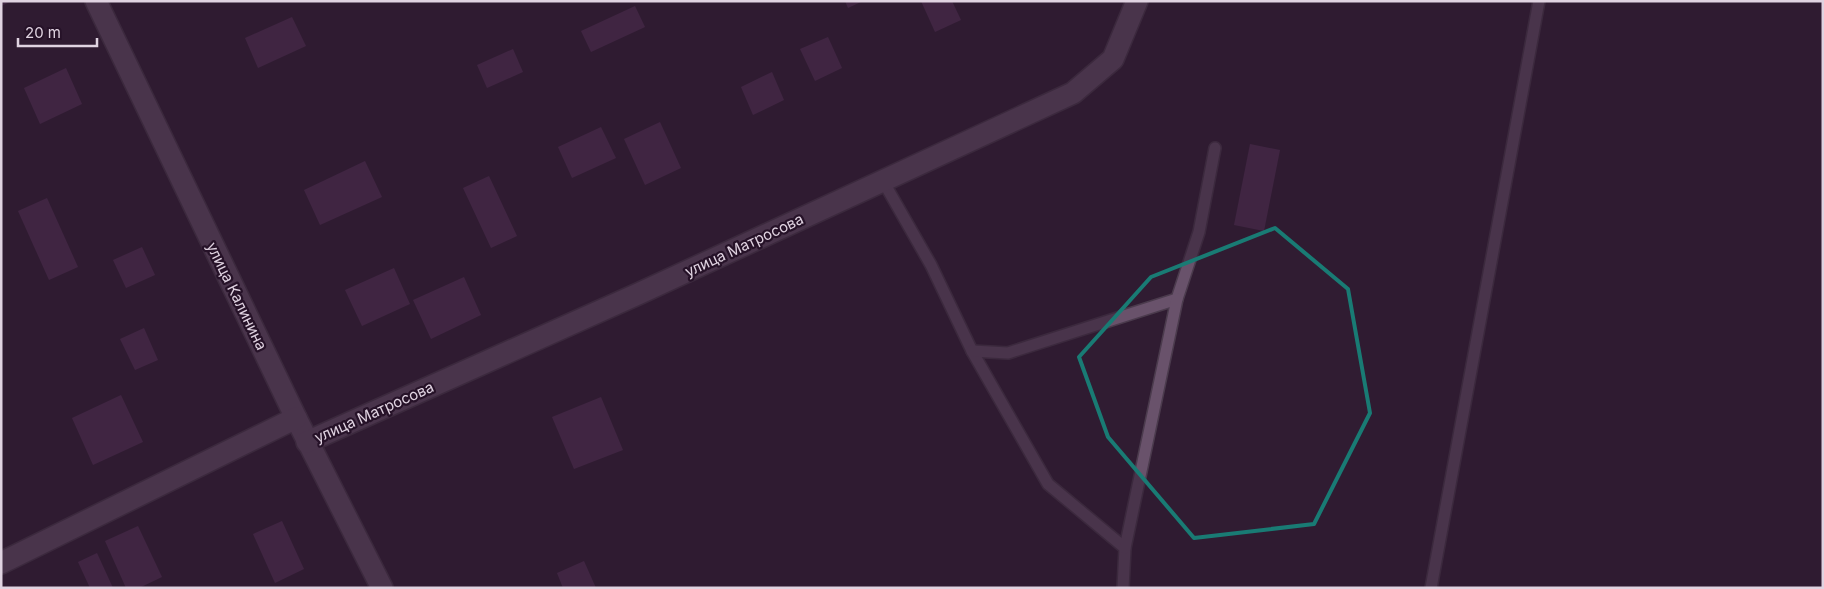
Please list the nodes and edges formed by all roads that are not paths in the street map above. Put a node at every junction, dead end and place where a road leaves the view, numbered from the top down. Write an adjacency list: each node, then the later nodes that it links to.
1 (96, 1): 8 (street, улица Калинина)
2 (1137, 1): 5 (street, улица Матросова)
3 (1538, 1): 14 (lane)
4 (1215, 148): 6 (lane)
5 (883, 181): 7 (lane); 9 (street, улица Матросова)
6 (1177, 299): 7 (lane); 10 (lane)
7 (972, 351): 10 (lane)
8 (296, 418): 9 (street, улица Калинина); 11 (street, улица Матросова)
9 (307, 442): 12 (street, улица Калинина)
10 (1124, 548): 13 (lane)
11 (1, 563)
12 (382, 588)
13 (1123, 588)
14 (1431, 588)

